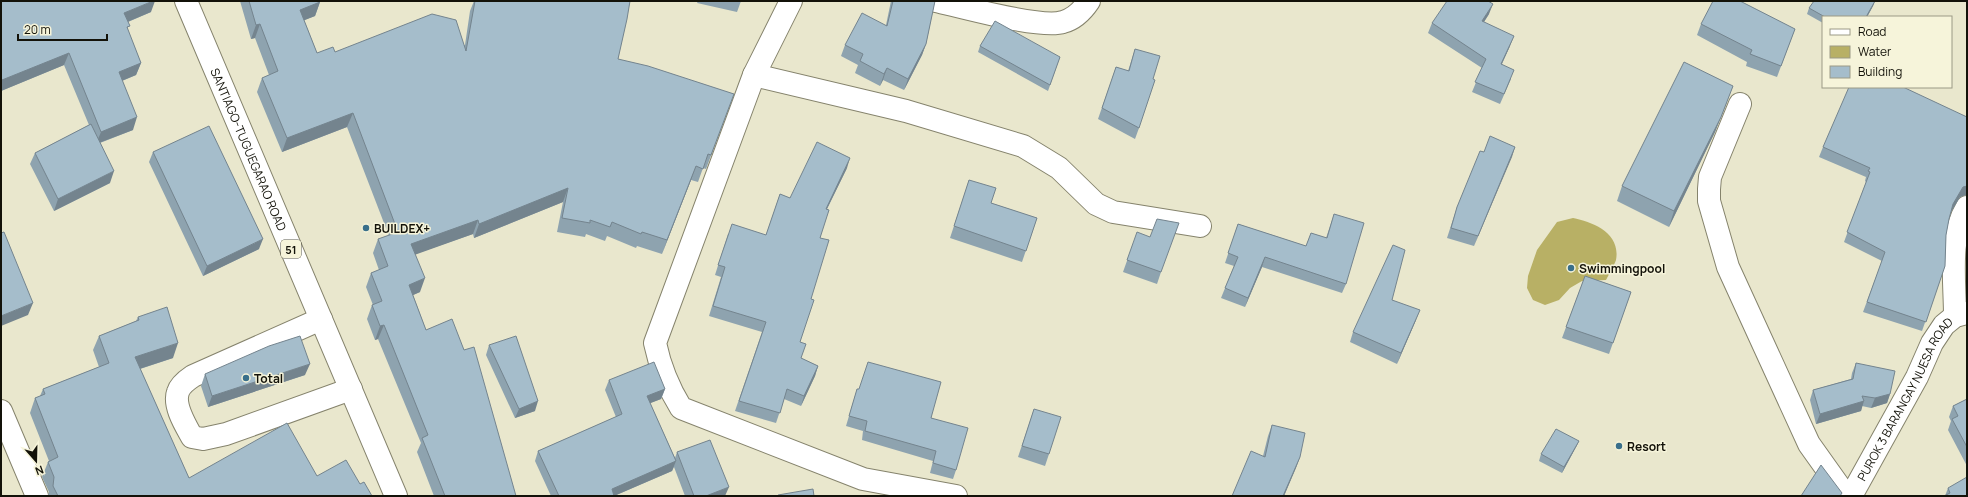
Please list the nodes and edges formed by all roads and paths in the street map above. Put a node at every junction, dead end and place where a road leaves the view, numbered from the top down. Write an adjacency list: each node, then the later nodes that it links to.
1 (186, 1): 10 (main road, SANTIAGO-TUGUEGARAO ROAD / 51)
2 (791, 1): 5 (main road)
3 (936, 1): 4 (main road)
4 (1089, 1)
5 (754, 75): 8 (main road); 15 (main road)
6 (1740, 104): 16 (main road)
7 (1967, 207): 9 (main road)
8 (1200, 226)
9 (1961, 314): 17 (main road, PUROK 3 BARANGAY NUESA ROAD)
10 (321, 319): 11 (main road, SANTIAGO-TUGUEGARAO ROAD / 51); 11 (main road)
11 (351, 389): 14 (main road, SANTIAGO-TUGUEGARAO ROAD / 51)
12 (1, 411): 13 (main road)
13 (37, 496)
14 (396, 496)
15 (956, 496)
16 (1846, 496)
17 (1852, 496)

